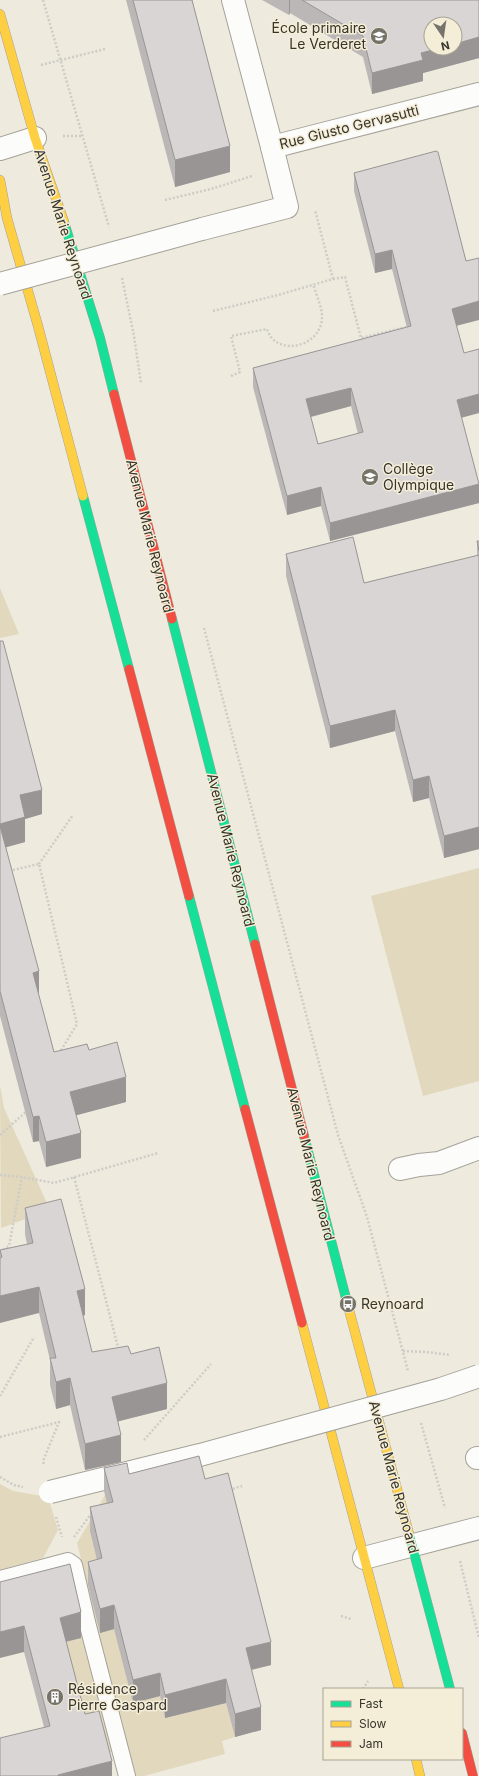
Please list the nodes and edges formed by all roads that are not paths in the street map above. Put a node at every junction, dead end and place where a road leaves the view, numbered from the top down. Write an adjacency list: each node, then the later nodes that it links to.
1 (233, 0): 5 (street)
2 (0, 14): 4 (main road, Avenue Marie Reynoard)
3 (479, 94): 5 (street, Rue Giusto Gervasutti)
4 (35, 138): 6 (street); 14 (main road, Avenue Marie Reynoard)
5 (272, 147): 8 (street, Rue Giusto Gervasutti, bridge)
6 (0, 149)
7 (0, 180): 15 (main road)
8 (0, 284)
9 (479, 1148): 10 (street)
10 (400, 1169)
11 (479, 1376): 12 (street, bridge)
12 (50, 1492)
13 (479, 1528): 14 (street)
14 (412, 1545): 15 (street); 18 (main road, Avenue Marie Reynoard)
15 (364, 1558): 17 (main road)
16 (0, 1579): 21 (lane)
17 (399, 1688)
18 (450, 1688)
19 (463, 1738): 23 (main road)
20 (416, 1760): 22 (main road)
21 (128, 1776)
22 (420, 1776)
23 (473, 1776)

